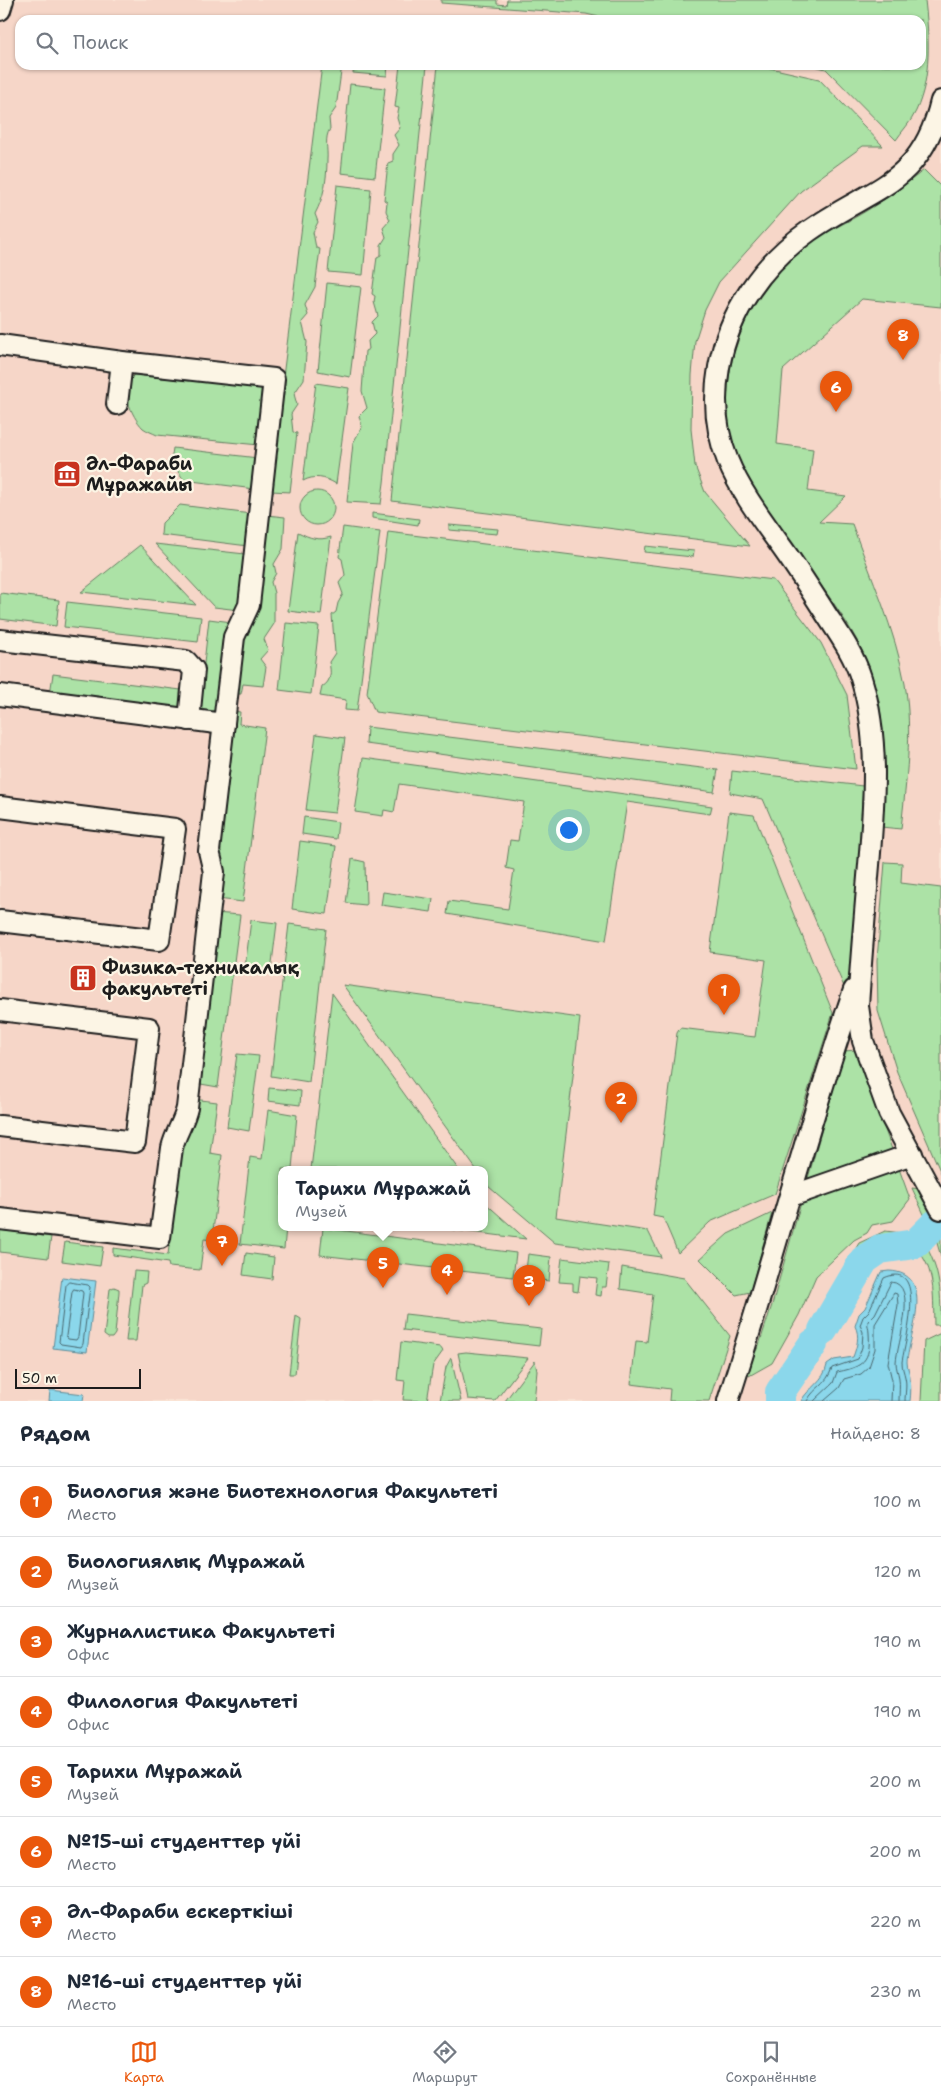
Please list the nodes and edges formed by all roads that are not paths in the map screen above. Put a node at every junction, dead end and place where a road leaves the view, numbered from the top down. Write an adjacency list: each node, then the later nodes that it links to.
1 (3, 0): 2 (street)
2 (0, 10)
3 (941, 100): 13 (street)
4 (0, 346): 5 (street)
5 (122, 362): 6 (street); 10 (street)
6 (116, 404)
7 (0, 640): 9 (street)
8 (0, 695): 9 (street)
9 (189, 720): 10 (street)
10 (224, 724): 19 (street)
11 (0, 807): 12 (street)
12 (0, 921)
13 (860, 974): 16 (street); 17 (street)
14 (0, 1010): 15 (street)
15 (0, 1126)
16 (912, 1154): 17 (street); 18 (street)
17 (791, 1196): 20 (street)
18 (941, 1209)
19 (0, 1219)
20 (728, 1401)

